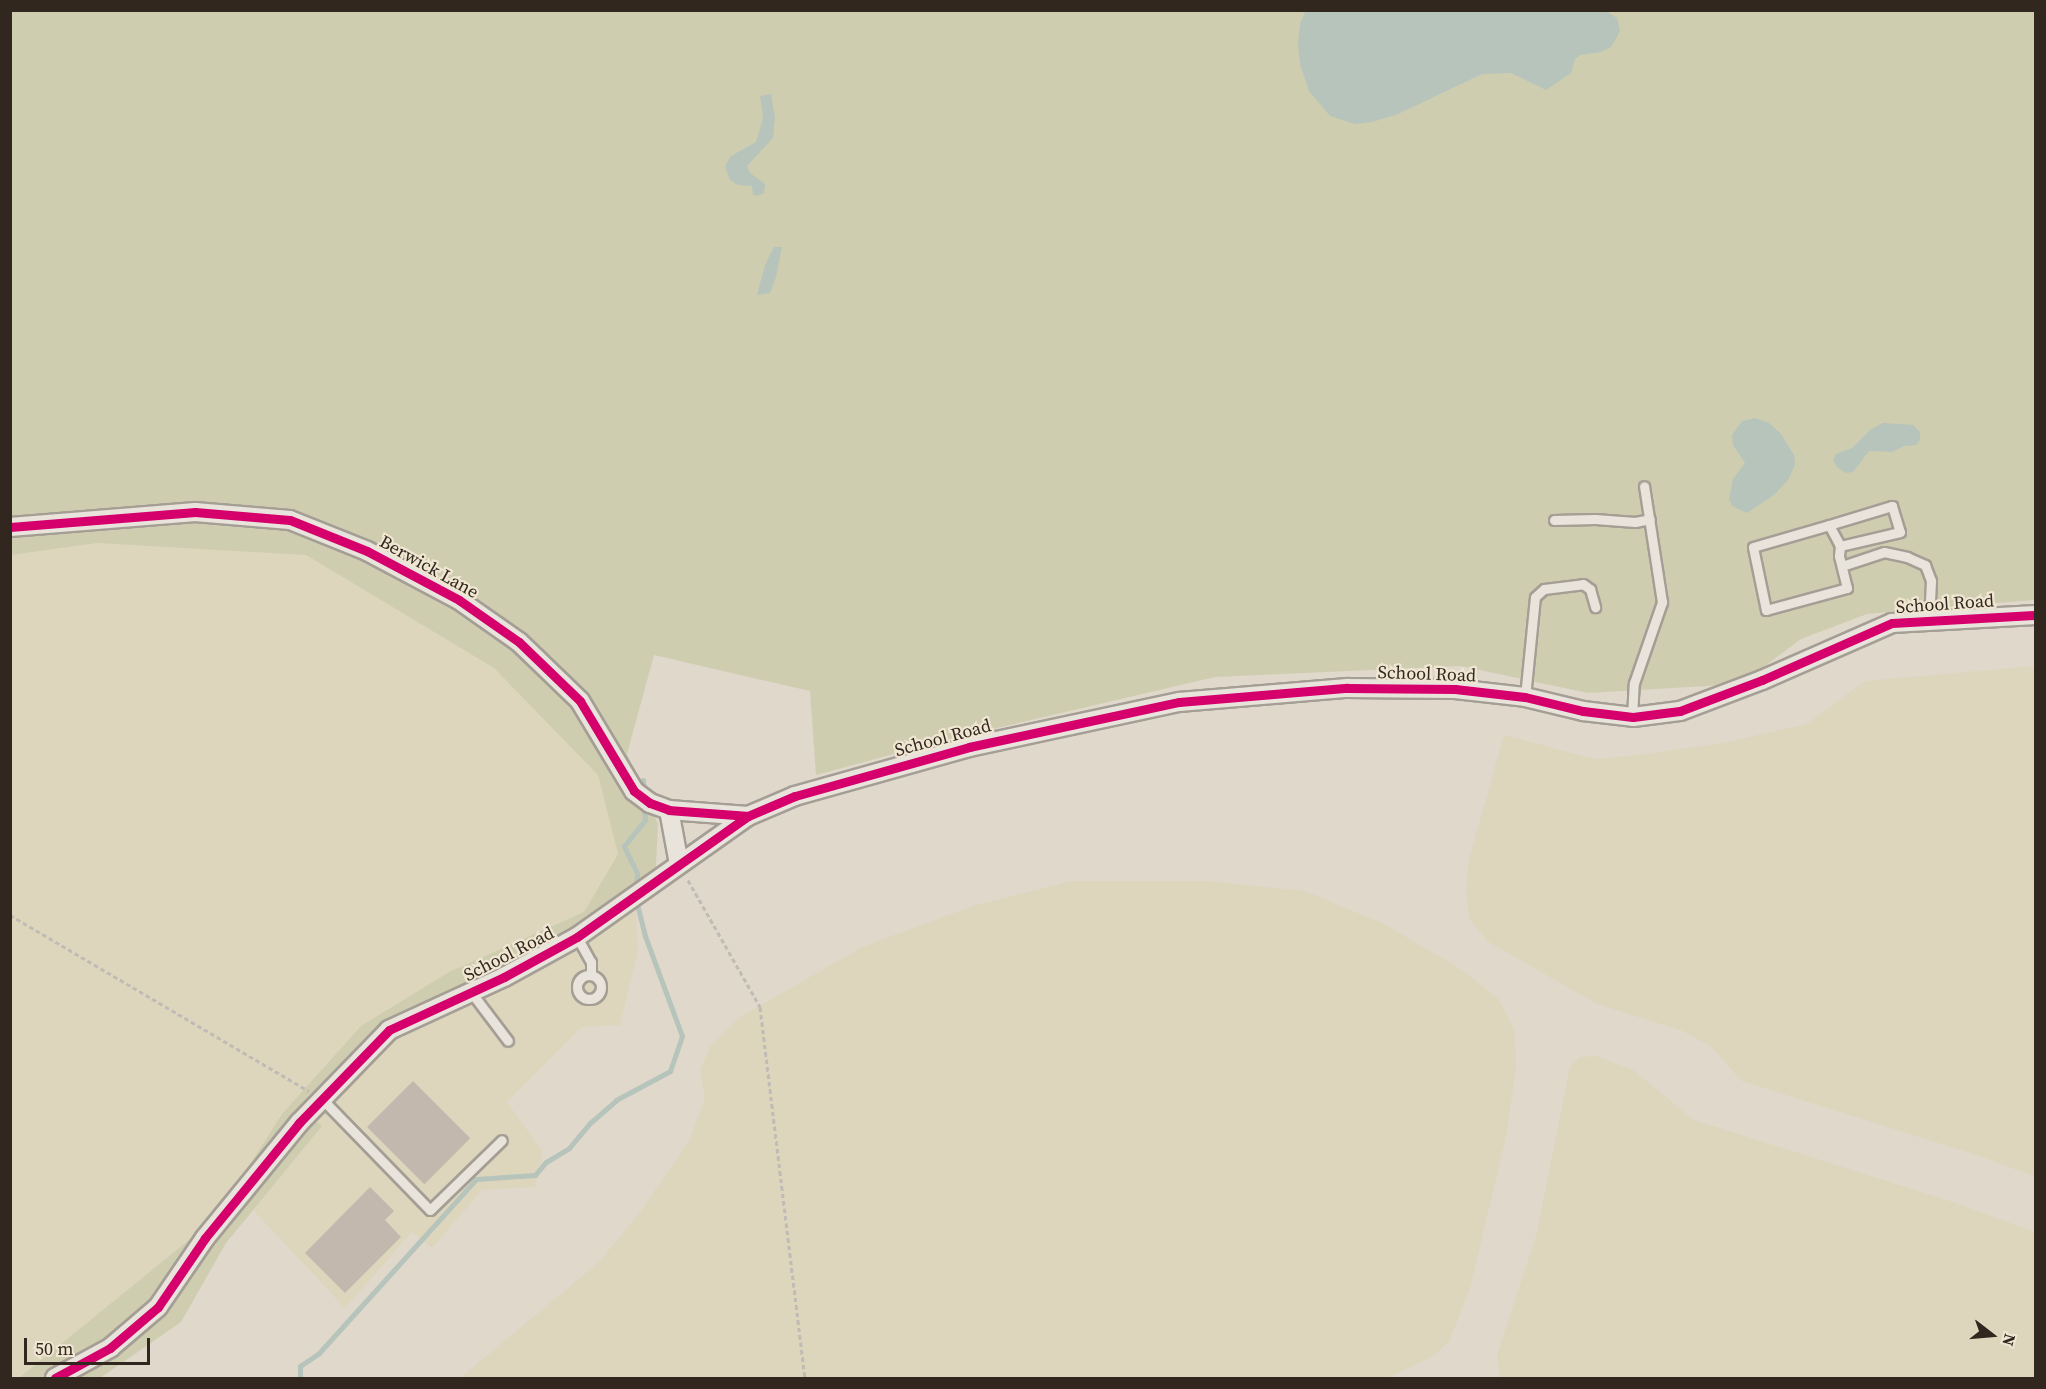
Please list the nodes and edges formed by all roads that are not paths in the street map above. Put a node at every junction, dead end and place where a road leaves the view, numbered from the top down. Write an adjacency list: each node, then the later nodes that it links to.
1 (1644, 486): 2 (lane)
2 (1650, 519): 3 (lane); 12 (lane)
3 (1554, 520)
4 (1829, 525): 6 (lane); 6 (lane); 7 (lane)
5 (10, 527): 13 (street, Berwick Lane)
6 (1840, 546): 7 (lane)
7 (1842, 566): 10 (lane)
8 (1595, 607): 11 (lane)
9 (2036, 615): 10 (street, School Road)
10 (1929, 621): 12 (street, School Road)
11 (1525, 697): 12 (street, School Road); 14 (street, School Road)
12 (1632, 717)
13 (669, 810): 14 (street, Berwick Lane); 15 (street)
14 (748, 816): 15 (street, School Road)
15 (679, 864): 16 (street, School Road)
16 (577, 937): 17 (lane); 18 (street, School Road)
17 (591, 975)
18 (471, 992): 19 (lane); 20 (street, School Road)
19 (508, 1041)
20 (321, 1098): 21 (lane); 22 (street, School Road)
21 (502, 1140)
22 (55, 1378)

